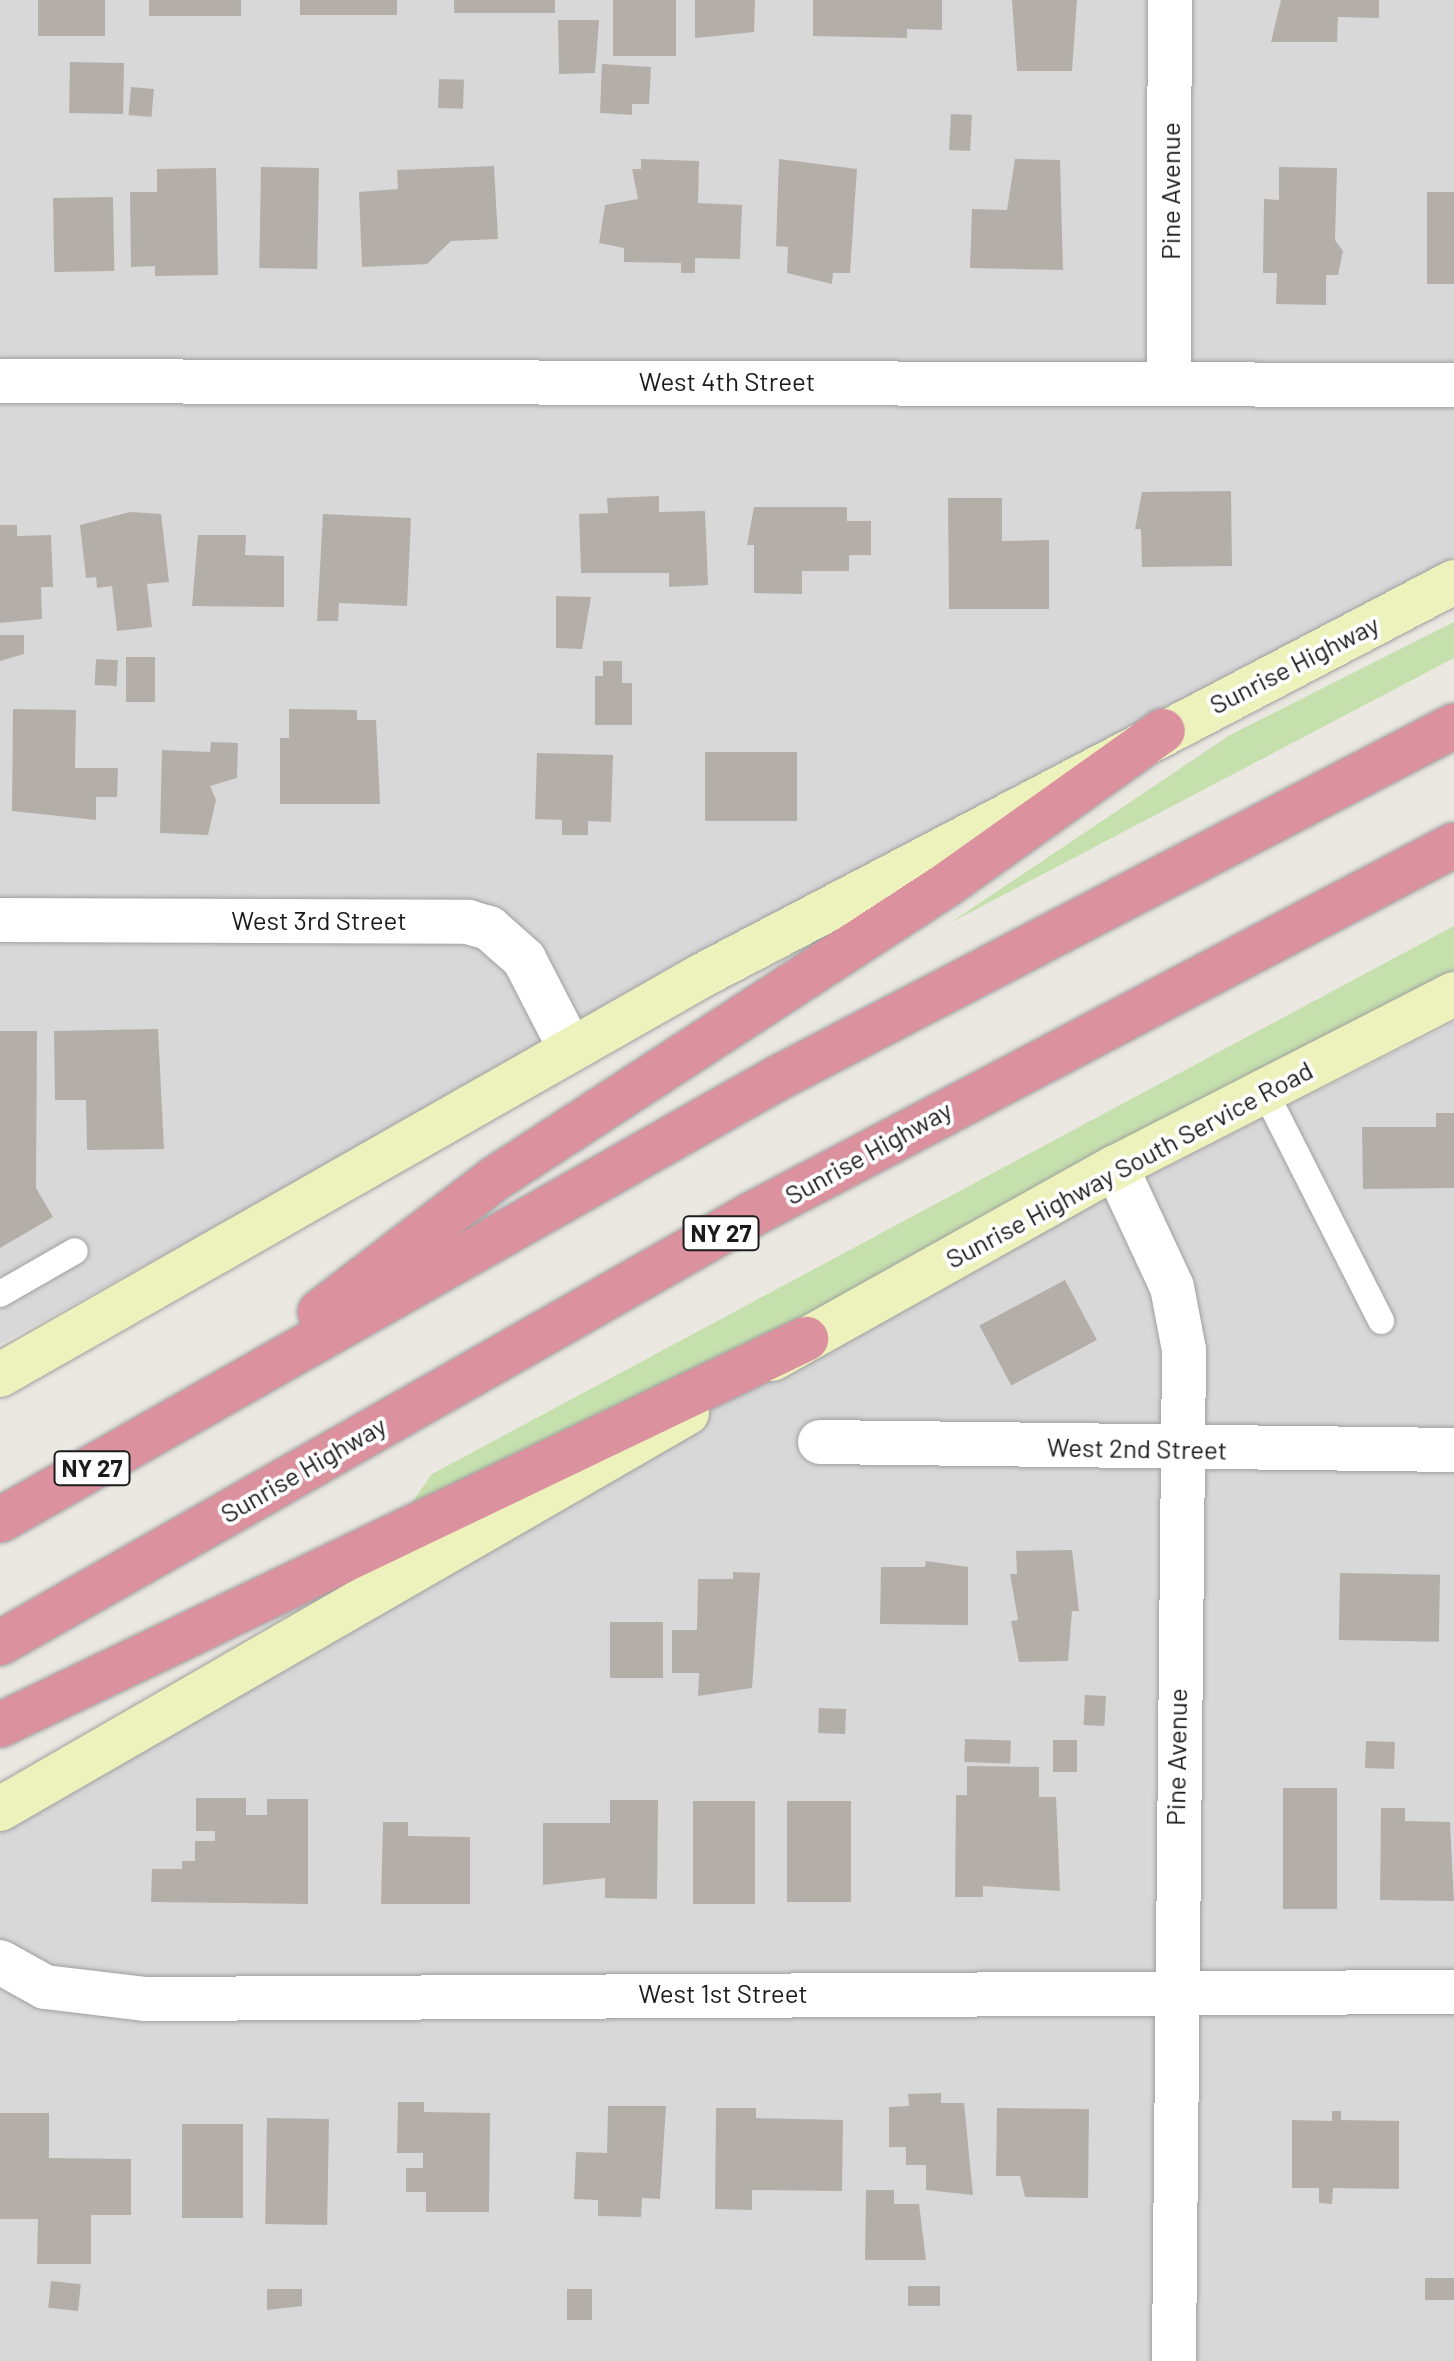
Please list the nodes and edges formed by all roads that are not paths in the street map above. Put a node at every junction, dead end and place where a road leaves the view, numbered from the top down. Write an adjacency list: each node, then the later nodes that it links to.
1 (1170, 0): 3 (street, Pine Avenue)
2 (0, 381): 3 (street, West 4th Street)
3 (1169, 382): 4 (street, West 4th Street)
4 (1454, 385)
5 (1454, 582): 7 (main road, Sunrise Highway)
6 (1454, 726): 19 (highway, NY 27)
7 (1163, 731): 11 (main road, Sunrise Highway); 19 (highway)
8 (1454, 845): 24 (highway, Sunrise Highway / NY 27)
9 (0, 920): 11 (street, West 3rd Street)
10 (1454, 994): 12 (main road, Sunrise Highway South Service Road)
11 (570, 1048): 18 (main road, Sunrise Highway)
12 (1264, 1090): 13 (main road, Sunrise Highway South Service Road); 16 (lane)
13 (1116, 1167): 17 (main road, Sunrise Highway South Service Road); 21 (street, Pine Avenue)
14 (75, 1251): 15 (lane)
15 (0, 1294)
16 (1381, 1321)
17 (806, 1339): 25 (highway); 26 (main road)
18 (0, 1375)
19 (184, 1415): 23 (highway, NY 27)
20 (820, 1442): 21 (street, West 2nd Street)
21 (1181, 1449): 22 (street, West 2nd Street); 28 (street, Pine Avenue)
22 (1454, 1450)
23 (0, 1520)
24 (0, 1643)
25 (0, 1725)
26 (0, 1809)
27 (0, 1962): 28 (street, West 1st Street)
28 (1173, 1992): 29 (street, West 1st Street); 30 (street, Pine Avenue)
29 (1454, 1992)
30 (1174, 2361)

